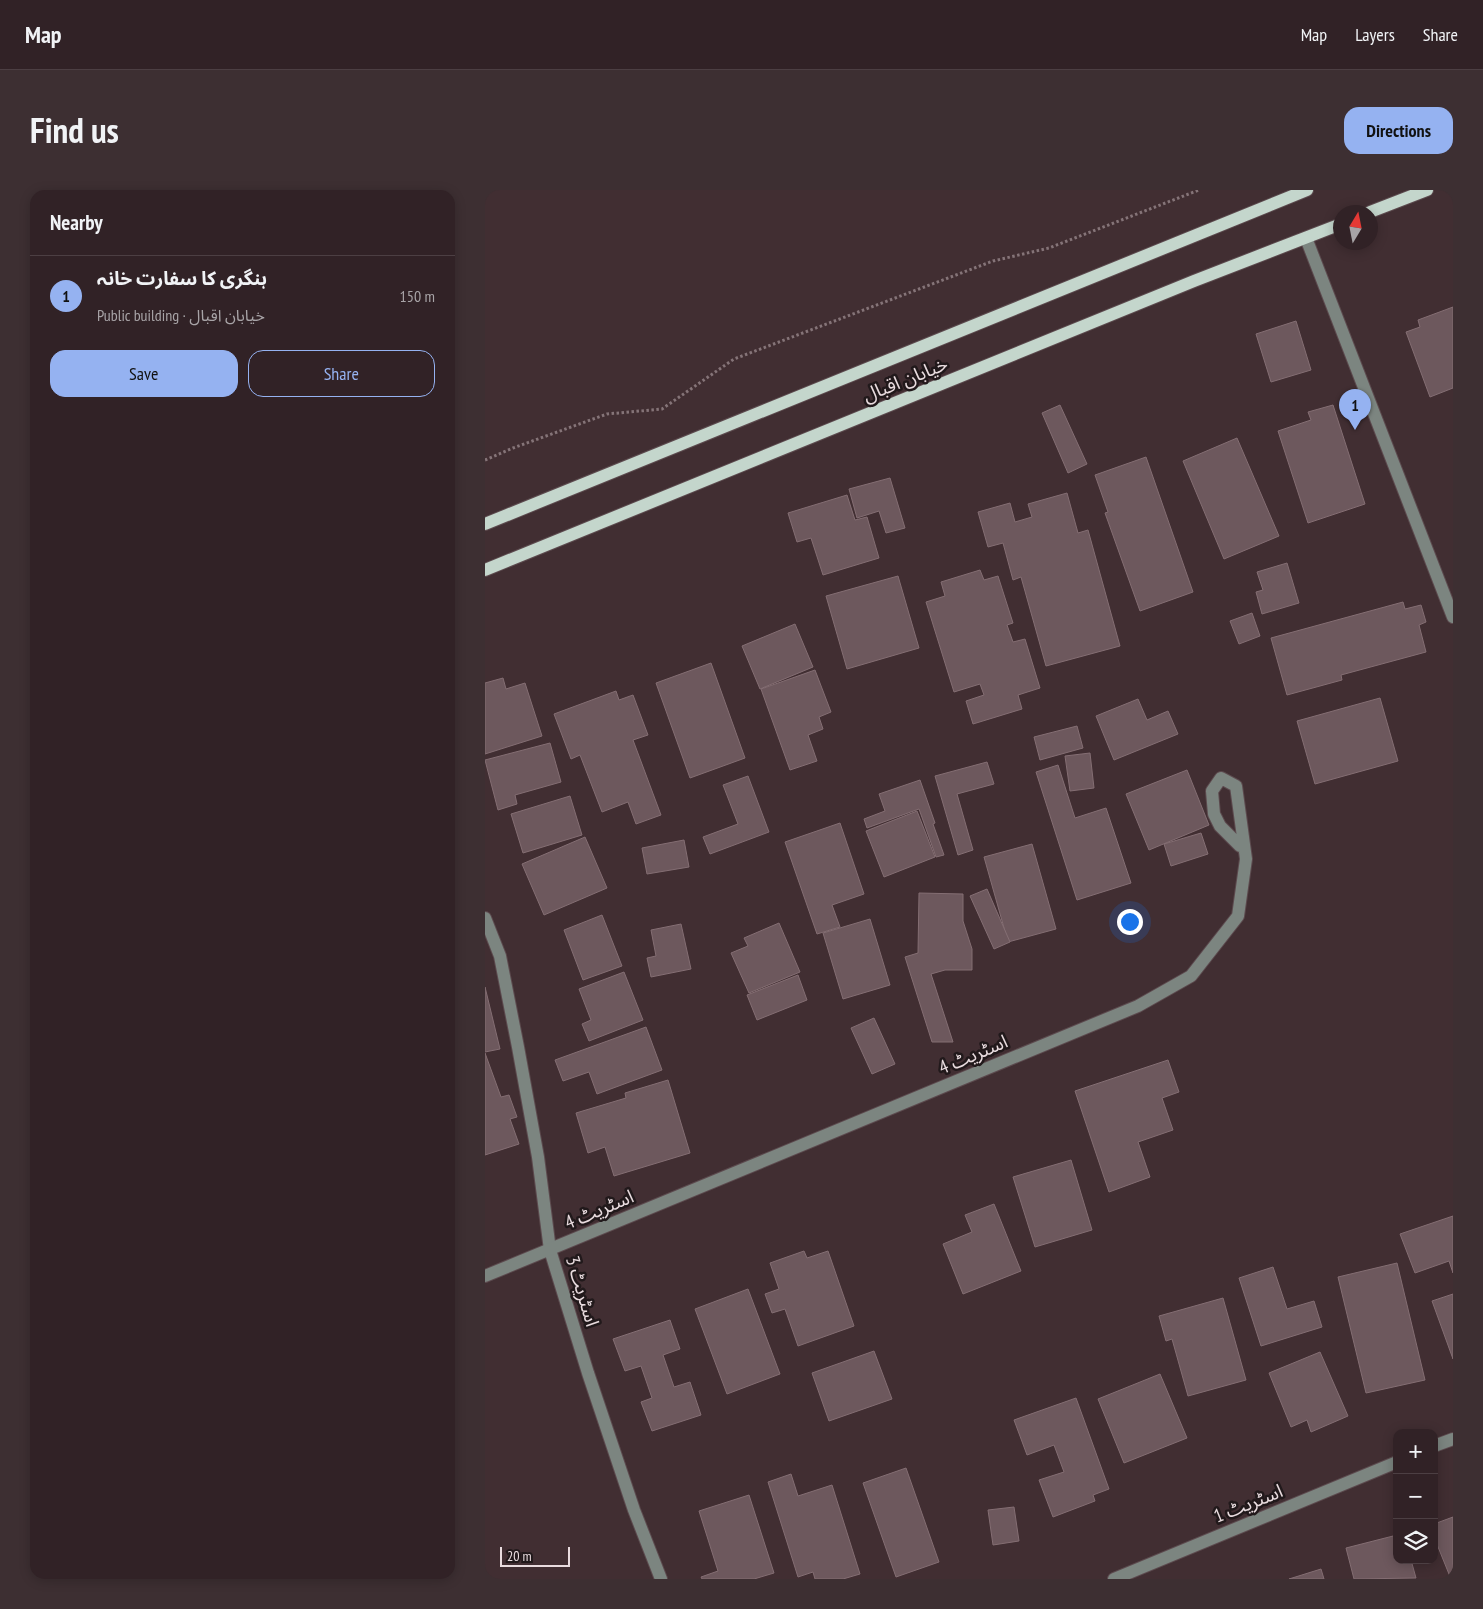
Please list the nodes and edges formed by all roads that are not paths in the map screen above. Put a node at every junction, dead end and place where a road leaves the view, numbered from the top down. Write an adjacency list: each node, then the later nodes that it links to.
1 (1307, 190): 6 (main road, خیابان اقبال)
2 (1427, 190): 3 (main road)
3 (1378, 209)
4 (1333, 227): 5 (main road, خیابان اقبال)
5 (1306, 238): 7 (main road, خیابان اقبال); 8 (street)
6 (485, 524)
7 (485, 570)
8 (1453, 617)
9 (1239, 846): 11 (street, اسٹریٹ 4)
10 (485, 918): 11 (street, اسٹریٹ 3)
11 (550, 1250): 12 (street, اسٹریٹ 4); 16 (street, اسٹریٹ 3)
12 (485, 1276)
13 (1453, 1439): 14 (street)
14 (1438, 1445)
15 (1393, 1464): 17 (street, اسٹریٹ 1)
16 (661, 1579)
17 (1114, 1579)

